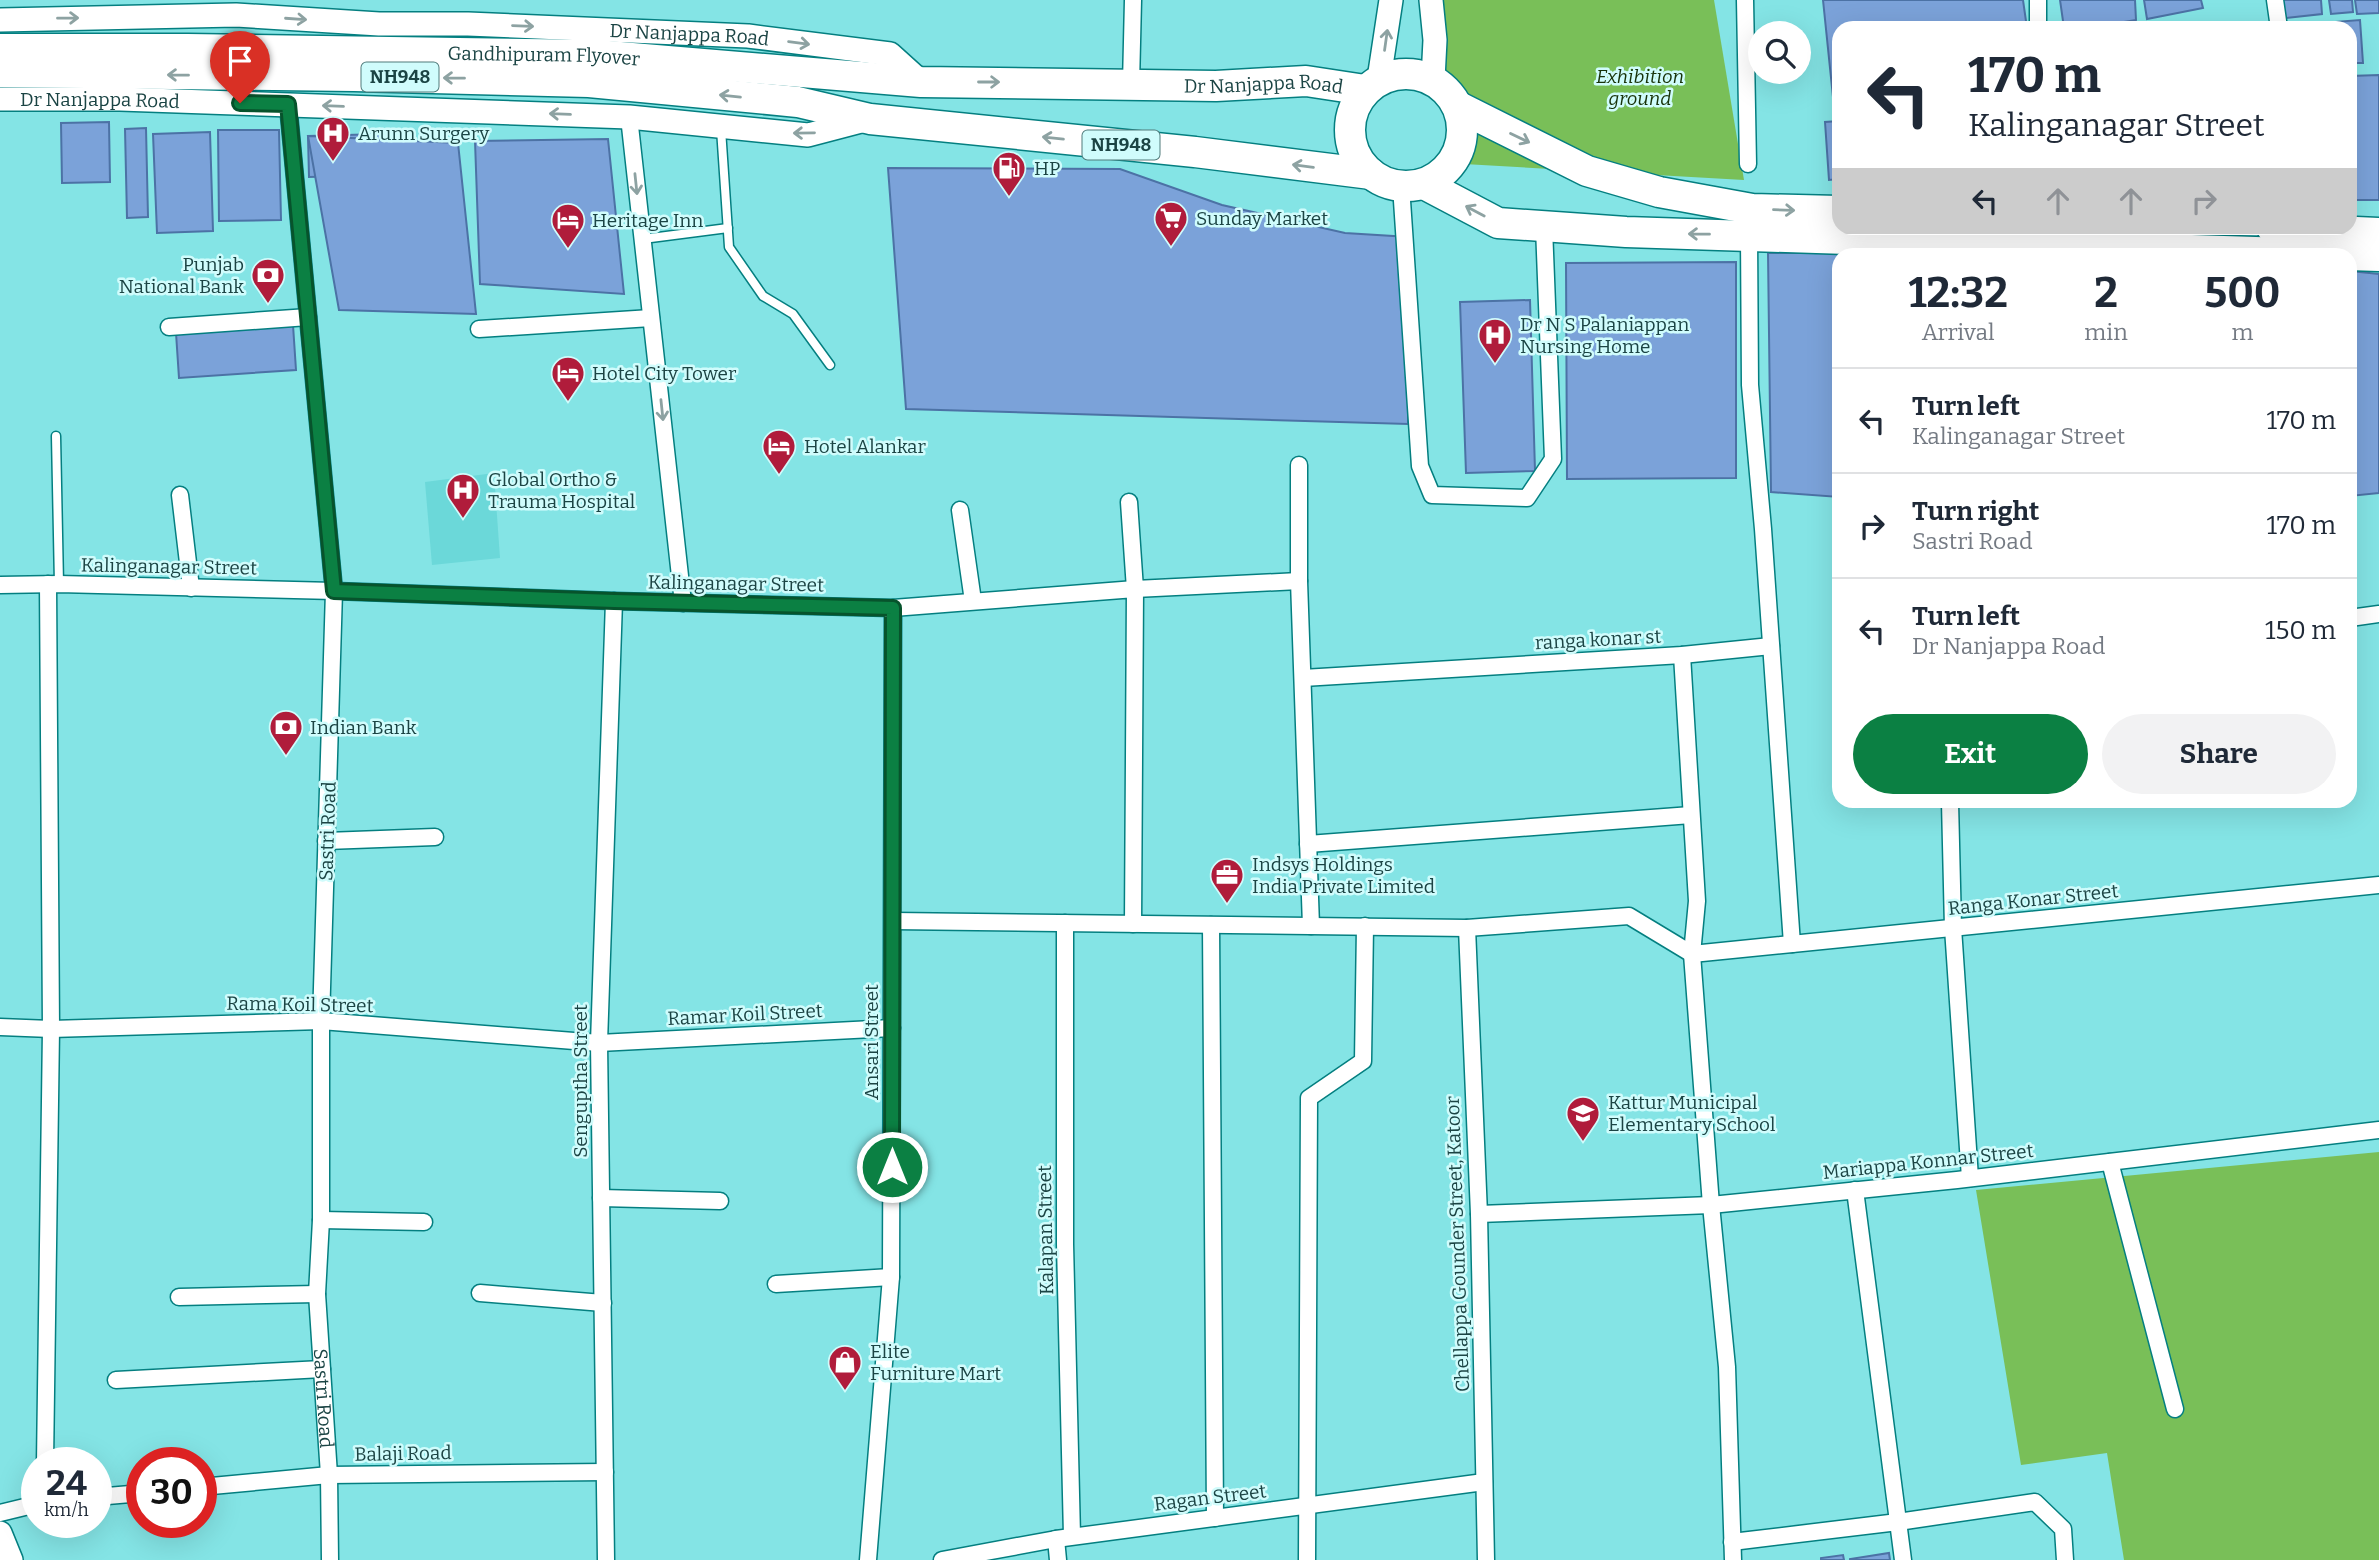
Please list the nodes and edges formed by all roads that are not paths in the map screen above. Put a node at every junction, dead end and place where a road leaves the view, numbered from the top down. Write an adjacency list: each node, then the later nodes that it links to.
1 (1133, 0): 15 (street)
2 (1391, 0): 16 (street, one-way to 2)
3 (1431, 0): 13 (street)
4 (1745, 0): 23 (street)
5 (2038, 0): 9 (street)
6 (2275, 0): 10 (street)
7 (235, 7): 8 (street, Dr Nanjappa Road, one-way to 7); 14 (street, Dr Nanjappa Road, one-way to 14)
8 (0, 20)
9 (2038, 21)
10 (2278, 21)
11 (0, 49): 14 (highway, Gandhipuram Flyover / NH948)
12 (0, 72): 21 (highway, Gandhipuram Flyover / NH948, one-way to 12)
13 (1433, 79): 16 (highway, NH948); 19 (highway, NH948)
14 (921, 82): 15 (highway, Dr Nanjappa Road / NH948, one-way to 15)
15 (1131, 83): 16 (highway, Dr Nanjappa Road / NH948)
16 (1372, 85): 24 (highway)
17 (0, 99): 18 (street, Dr Nanjappa Road)
18 (288, 104): 20 (street, Dr Nanjappa Road, one-way to 18); 37 (street, Sastri Road)
19 (1459, 107): 25 (highway); 26 (highway, NH948, one-way to 26)
20 (629, 117): 22 (street, Dr Nanjappa Road); 33 (street, one-way to 33)
21 (870, 119): 22 (street, Dr Nanjappa Road, one-way to 22); 24 (highway, Dr Nanjappa Road / NH948, one-way to 21)
22 (721, 126): 28 (lane)
23 (1748, 164)
24 (1371, 174): 25 (highway, NH948)
25 (1412, 185): 27 (highway, NH948, one-way to 25); 27 (street)
26 (1826, 220): 31 (highway, NH948)
27 (1544, 227): 31 (highway, NH948, one-way to 27)
28 (728, 228): 33 (lane); 41 (lane)
29 (2357, 232): 30 (highway)
30 (2379, 233)
31 (1749, 235): 59 (street)
32 (1882, 235): 34 (highway, NH948)
33 (643, 239): 38 (street)
34 (1931, 248)
35 (2357, 256): 36 (highway, NH948)
36 (2379, 256)
37 (308, 317): 39 (street); 52 (street, Sastri Road)
38 (651, 318): 40 (street); 55 (street, one-way to 55)
39 (169, 327)
40 (479, 329)
41 (830, 365)
42 (56, 436): 48 (lane)
43 (1299, 465): 47 (street)
44 (180, 495): 50 (street)
45 (1129, 502): 51 (street)
46 (960, 510): 54 (street)
47 (1299, 581): 51 (street); 61 (street)
48 (54, 584): 49 (street, Kalinganagar Street); 50 (street, Kalinganagar Street); 81 (street)
49 (0, 585)
50 (191, 588): 52 (street, Kalinganagar Street)
51 (1135, 589): 54 (street, Kalinganagar Street); 70 (street)
52 (334, 591): 53 (street, Kalinganagar Street); 65 (street, Sastri Road)
53 (614, 601): 55 (street, Kalinganagar Street); 82 (street, Senguptha Street)
54 (973, 601): 56 (street, Kalinganagar Street)
55 (683, 603): 56 (street, Kalinganagar Street)
56 (893, 608): 68 (street, Ansari Street)
57 (2379, 614): 58 (street)
58 (2357, 617)
59 (1771, 646): 60 (street); 76 (street)
60 (1682, 655): 61 (street, ranga konar st); 63 (street, ranga konar st)
61 (1303, 678): 66 (street)
62 (1950, 808): 75 (street)
63 (1691, 815): 66 (street); 77 (street, ranga konar st)
64 (435, 837): 65 (street)
65 (326, 841): 78 (street, Sastri Road)
66 (1308, 844): 72 (street)
67 (2379, 885): 75 (street, Ranga Konar Street)
68 (892, 921): 69 (street); 80 (street, Ansari Street)
69 (1065, 923): 70 (street); 113 (street, Kalapan Street)
70 (1133, 924): 71 (street)
71 (1211, 925): 72 (street); 110 (street)
72 (1311, 926): 73 (street)
73 (1365, 926): 74 (street); 107 (street)
74 (1467, 928): 77 (street); 90 (street, Chellappa Gounder Street, Katoor)
75 (1953, 928): 76 (street, Ranga Konar Street); 85 (street)
76 (1792, 944): 77 (street, Ranga Konar Street)
77 (1692, 954): 89 (street, ranga konar st)
78 (321, 1021): 81 (street, Rama Koil Street); 82 (street, Rama Koil Street); 91 (street, Sastri Road)
79 (0, 1027): 81 (street, Rama Koil Street)
80 (892, 1028): 82 (street, Ramar Koil Street); 93 (street, Ansari Street)
81 (51, 1029): 102 (street)
82 (599, 1043): 87 (street, Senguptha Street)
83 (2379, 1130): 84 (street, Mariappa Konnar Street)
84 (2110, 1162): 85 (street, Mariappa Konnar Street); 101 (street)
85 (1970, 1178): 86 (street, Mariappa Konnar Street)
86 (1855, 1190): 89 (street, Mariappa Konnar Street); 111 (street)
87 (601, 1198): 88 (street); 98 (street, Senguptha Street)
88 (720, 1201)
89 (1711, 1205): 90 (street, Mariappa Konnar Street); 114 (street, ranga konar st)
90 (1479, 1214): 105 (street, Chellappa Gounder Street, Katoor)
91 (321, 1220): 92 (street); 96 (street, Sastri Road)
92 (424, 1222)
93 (891, 1277): 94 (street); 118 (street, Ansari Street)
94 (776, 1284)
95 (480, 1293): 98 (street)
96 (317, 1294): 97 (street); 99 (street, Sastri Road)
97 (179, 1297)
98 (603, 1303): 103 (street, Senguptha Street)
99 (322, 1369): 100 (street); 104 (street, Sastri Road)
100 (116, 1380)
101 (2175, 1409)
102 (45, 1447)
103 (605, 1472): 104 (street, Balaji Road); 117 (street, Senguptha Street)
104 (329, 1475): 106 (street, Balaji Road); 116 (street, Sastri Road)
105 (1484, 1482): 107 (street, Ragan Street); 122 (street, Chellappa Gounder Street, Katoor)
106 (217, 1486)
107 (1307, 1506): 110 (street, Ragan Street); 121 (street)
108 (21, 1508): 109 (street)
109 (0, 1513)
110 (1215, 1518): 113 (street, Ragan Street)
111 (1898, 1522): 114 (street); 124 (street); 125 (street)
112 (0, 1533): 115 (street)
113 (1064, 1538): 119 (street, Ragan Street); 120 (street)
114 (1732, 1542): 123 (street, ranga konar st)
115 (11, 1560)
116 (330, 1560)
117 (606, 1560)
118 (868, 1560)
119 (942, 1560)
120 (1058, 1560)
121 (1307, 1560)
122 (1486, 1560)
123 (1733, 1560)
124 (1903, 1560)
125 (2066, 1560)

